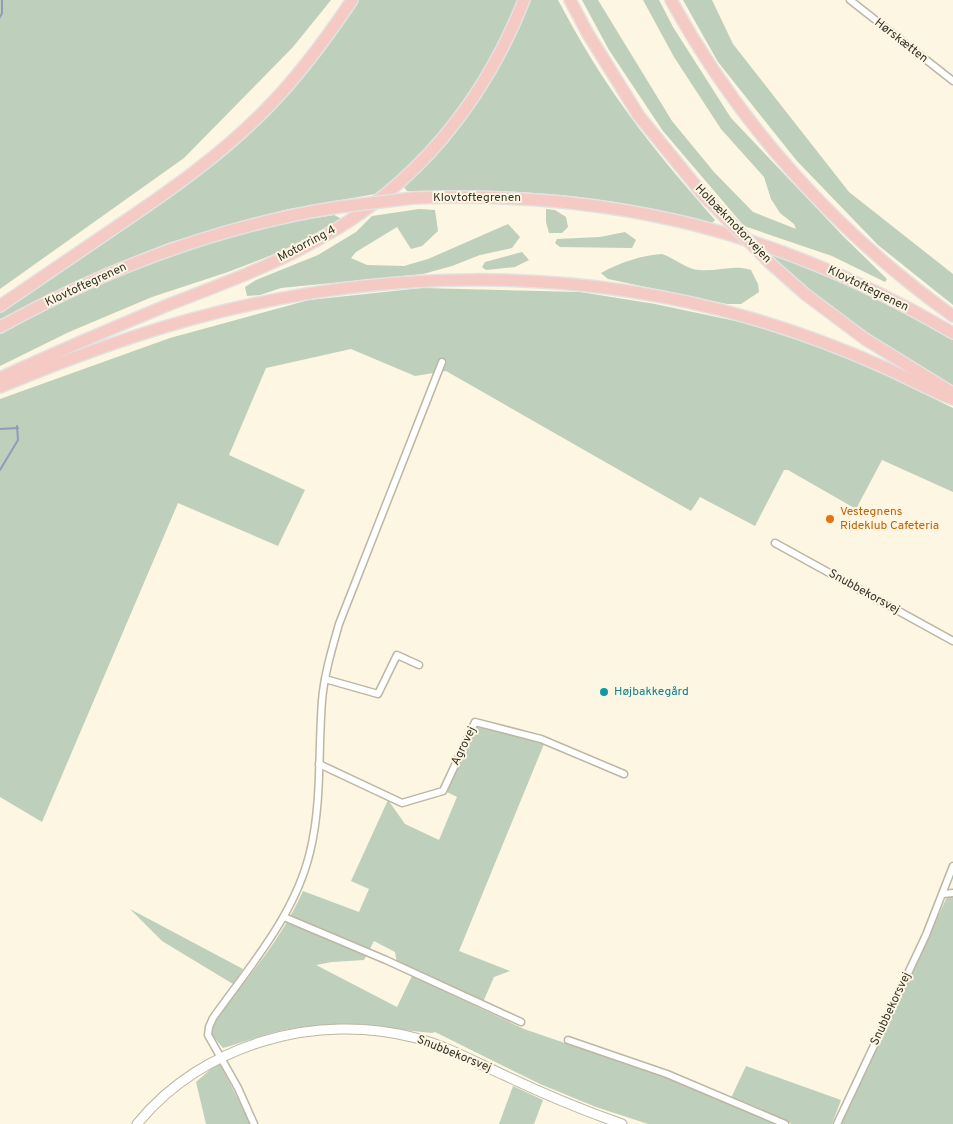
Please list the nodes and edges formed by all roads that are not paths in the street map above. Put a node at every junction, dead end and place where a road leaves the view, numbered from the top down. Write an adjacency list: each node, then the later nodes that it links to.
1 (352, 0): 9 (highway)
2 (524, 0): 14 (highway, Motorring 4)
3 (563, 0): 8 (highway)
4 (570, 0): 8 (highway, Holbækmotorvejen)
5 (671, 0): 10 (highway)
6 (850, 0): 7 (street, Hørskætten)
7 (953, 81)
8 (618, 83): 16 (highway, Holbækmotorvejen, bridge)
9 (0, 306)
10 (953, 316)
11 (0, 327): 12 (highway, Klovtoftegrenen, bridge)
12 (953, 333)
13 (442, 362): 21 (street)
14 (0, 378)
15 (0, 387): 17 (highway)
16 (953, 394)
17 (953, 399)
18 (775, 543): 19 (street, Snubbekorsvej)
19 (953, 641)
20 (419, 665): 21 (street)
21 (325, 679): 22 (street)
22 (319, 764): 23 (street, Agrovej); 27 (street)
23 (624, 774)
24 (953, 866): 26 (street, Snubbekorsvej)
25 (953, 893): 26 (street)
26 (943, 894): 35 (street, Snubbekorsvej)
27 (284, 917): 28 (street); 30 (street)
28 (521, 1022)
29 (568, 1040): 34 (street)
30 (221, 1057): 31 (street, Snubbekorsvej); 32 (street); 33 (street, Snubbekorsvej)
31 (137, 1124)
32 (254, 1124)
33 (622, 1124)
34 (785, 1124)
35 (836, 1124)

